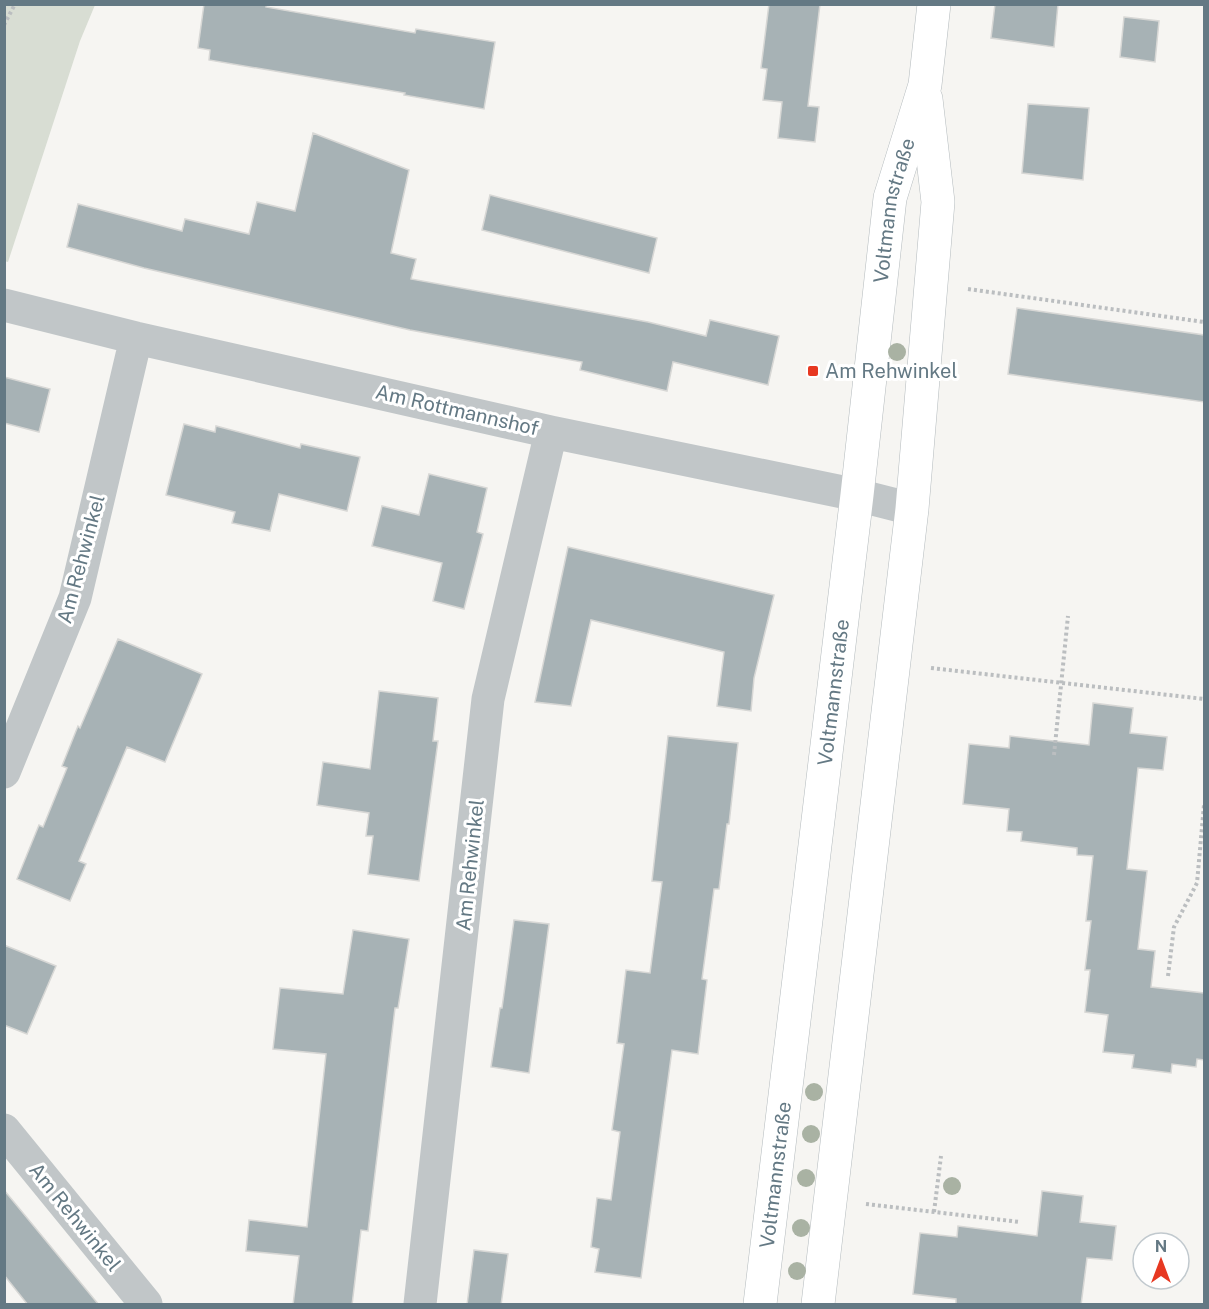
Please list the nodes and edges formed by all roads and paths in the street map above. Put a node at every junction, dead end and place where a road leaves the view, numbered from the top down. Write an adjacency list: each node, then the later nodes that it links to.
1 (15, 4): 3 (path)
2 (934, 4): 4 (street, Voltmannstraße)
3 (4, 25)
4 (925, 85): 5 (street, Voltmannstraße); 10 (street, Voltmannstraße)
5 (932, 284): 7 (path); 11 (street, Voltmannstraße)
6 (4, 304): 8 (street, Am Rottmannshof)
7 (1204, 322)
8 (136, 338): 9 (street, Am Rottmannshof); 17 (street, Am Rehwinkel)
9 (551, 432): 10 (street, Am Rottmannshof); 26 (street, Am Rehwinkel)
10 (856, 495): 11 (street, Am Rottmannshof); 27 (street, Voltmannstraße)
11 (912, 509): 22 (street, Voltmannstraße)
12 (1068, 616): 14 (path)
13 (932, 668): 14 (path)
14 (1061, 683): 15 (path); 16 (path)
15 (1204, 699)
16 (1054, 754)
17 (4, 772)
18 (1204, 805): 19 (path)
19 (1168, 976)
20 (4, 1130): 25 (street, Am Rehwinkel)
21 (941, 1156): 23 (path)
22 (830, 1200): 23 (path); 28 (street, Voltmannstraße)
23 (934, 1212): 24 (path)
24 (1020, 1222)
25 (146, 1305)
26 (420, 1305)
27 (760, 1305)
28 (818, 1305)

